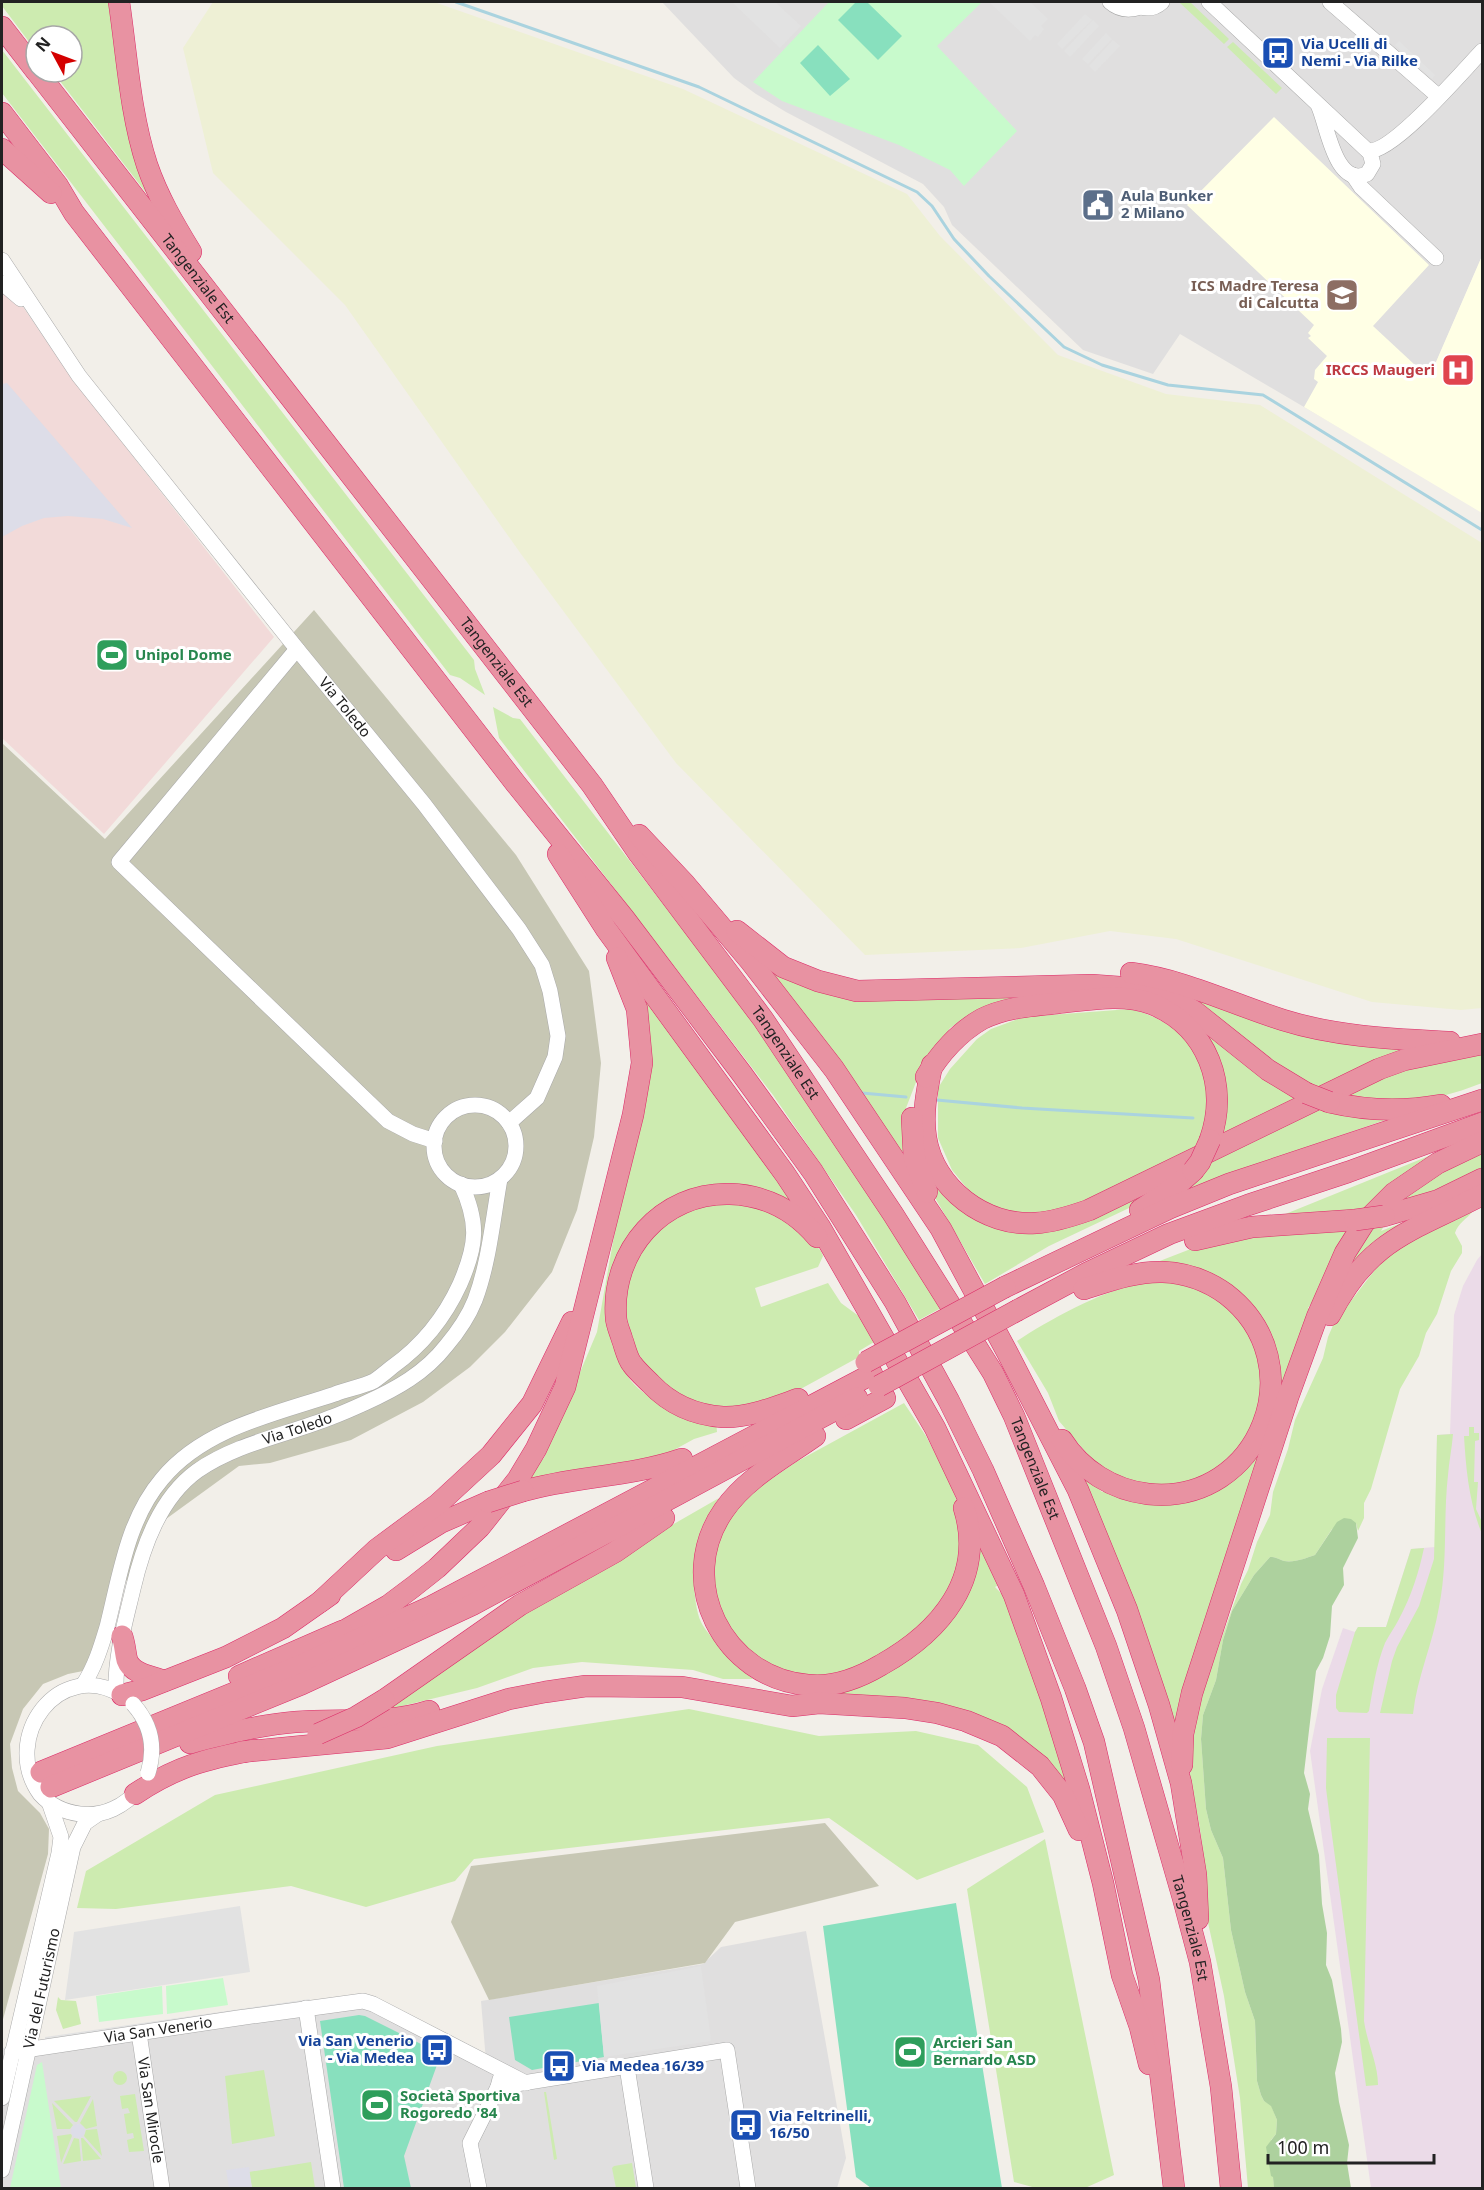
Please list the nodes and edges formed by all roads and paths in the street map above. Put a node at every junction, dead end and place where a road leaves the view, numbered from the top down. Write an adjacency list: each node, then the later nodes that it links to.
1 (119, 2): 24 (highway)
2 (1110, 2): 6 (street)
3 (1162, 2): 6 (street)
4 (1209, 2): 12 (street)
5 (1336, 3): 11 (street)
6 (1137, 4)
7 (2, 27): 9 (highway, Tangenziale Est)
8 (1482, 51): 11 (street)
9 (24, 56)
10 (45, 84): 24 (highway, Tangenziale Est)
11 (1438, 96): 14 (street)
12 (1318, 105): 16 (street); 18 (street)
13 (2, 113): 19 (highway)
14 (1407, 129): 16 (street); 17 (street)
15 (2, 149): 19 (highway)
16 (1367, 150): 17 (street); 18 (street)
17 (1369, 172): 18 (street)
18 (1351, 173): 20 (street)
19 (75, 213): 26 (highway)
20 (1436, 258)
21 (2, 260): 23 (street)
22 (2, 283): 23 (street)
23 (36, 313): 25 (street, Via Toledo)
24 (240, 335): 27 (highway, Tangenziale Est)
25 (297, 649): 36 (street, Via Toledo); 38 (street)
26 (516, 784): 29 (highway); 84 (highway)
27 (592, 785): 28 (highway); 74 (highway, Tangenziale Est)
28 (685, 884): 30 (highway); 44 (highway)
29 (606, 929): 46 (highway); 47 (highway)
30 (937, 989): 31 (highway); 33 (highway, bridge)
31 (1482, 1044): 32 (highway)
32 (932, 1065): 44 (highway); 49 (highway, bridge)
33 (1482, 1098): 49 (highway)
34 (1482, 1107): 49 (highway)
35 (1482, 1122): 49 (highway)
36 (509, 1123): 38 (street); 40 (street)
37 (1482, 1132): 45 (highway)
38 (435, 1141): 42 (street)
39 (1482, 1142): 56 (highway)
40 (500, 1179): 42 (street); 60 (street, Via Toledo)
41 (1482, 1179): 45 (highway, bridge)
42 (460, 1184): 60 (street, Via Toledo)
43 (1482, 1195): 56 (highway)
44 (941, 1229): 50 (highway)
45 (1195, 1240): 48 (highway)
46 (601, 1245): 58 (highway); 59 (highway)
47 (848, 1274): 52 (highway); 53 (highway)
48 (1084, 1289): 49 (highway); 50 (highway)
49 (1017, 1299): 51 (highway); 51 (highway, bridge)
50 (1007, 1352): 69 (highway)
51 (875, 1380): 52 (highway); 54 (highway); 67 (highway); 68 (highway)
52 (798, 1399): 55 (highway)
53 (934, 1428): 54 (highway); 73 (highway)
54 (815, 1436): 57 (highway)
55 (682, 1459): 58 (highway, bridge); 59 (highway)
56 (1255, 1505): 69 (highway)
57 (664, 1518): 65 (highway); 66 (highway, bridge)
58 (320, 1602): 61 (highway)
59 (347, 1629): 67 (highway)
60 (113, 1636): 61 (highway); 62 (street, Via Toledo); 63 (street, Via Toledo)
61 (164, 1681): 63 (highway)
62 (83, 1685): 63 (street); 70 (street)
63 (124, 1697): 71 (street, bridge)
64 (819, 1703): 65 (highway); 66 (highway); 73 (highway)
65 (190, 1743): 68 (highway)
66 (241, 1752): 71 (highway)
67 (63, 1763): 70 (highway)
68 (105, 1765): 70 (highway)
69 (1181, 1783): 74 (highway)
70 (42, 1784): 72 (street); 78 (street, Via del Futurismo)
71 (135, 1794): 72 (street)
72 (98, 1814): 77 (street, Via del Futurismo)
73 (1103, 1883): 84 (highway)
74 (1200, 1962): 92 (highway, Tangenziale Est)
75 (306, 2008): 76 (street, Via San Venerio); 79 (street, Via San Venerio); 87 (street)
76 (139, 2033): 77 (street, Via San Venerio); 86 (street, Via San Mirocle)
77 (29, 2049): 78 (street, Via San Venerio); 85 (street, Via del Futurismo)
78 (12, 2052): 83 (street, Via del Futurismo)
79 (495, 2067): 81 (street, Via San Venerio); 82 (street)
80 (627, 2067): 81 (street); 89 (street); 90 (street)
81 (526, 2083): 82 (street)
82 (498, 2087): 88 (street)
83 (2, 2098)
84 (1171, 2154): 91 (highway)
85 (2, 2170)
86 (162, 2188)
87 (333, 2188)
88 (479, 2188)
89 (646, 2188)
90 (748, 2188)
91 (1174, 2188)
92 (1231, 2188)

